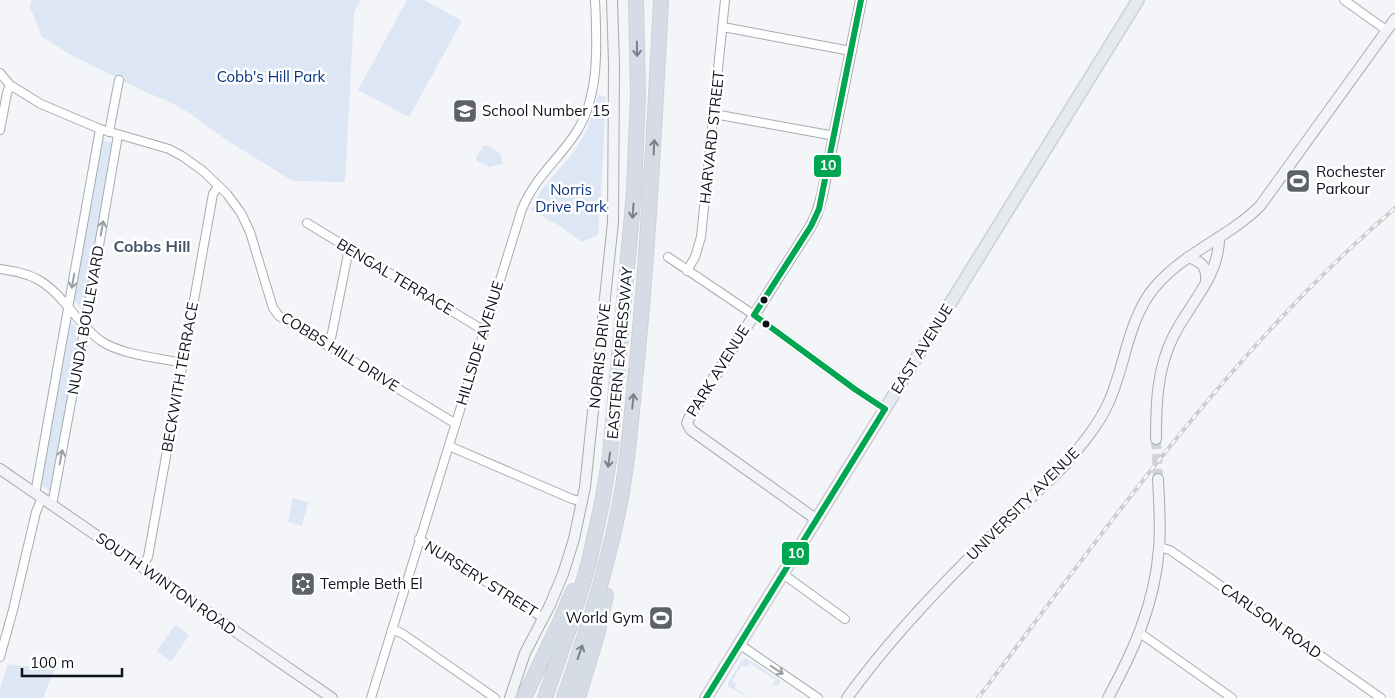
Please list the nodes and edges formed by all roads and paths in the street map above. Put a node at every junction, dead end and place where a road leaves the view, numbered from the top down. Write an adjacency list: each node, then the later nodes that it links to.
1 (595, 0): 34 (street, HILLSIDE AVENUE)
2 (612, 0): 45 (street, NORRIS DRIVE)
3 (636, 0): 48 (highway, EASTERN EXPRESSWAY, one-way to 48)
4 (661, 0): 44 (highway, EASTERN EXPRESSWAY, one-way to 4)
5 (725, 0): 10 (street, HARVARD STREET)
6 (861, 0): 12 (street, PARK AVENUE)
7 (1138, 0): 37 (main road, EAST AVENUE)
8 (1344, 0): 11 (street)
9 (1395, 19): 11 (street, UNIVERSITY AVENUE)
10 (723, 27): 12 (street); 16 (street, HARVARD STREET)
11 (1386, 30): 24 (street, UNIVERSITY AVENUE)
12 (851, 51): 21 (street, PARK AVENUE)
13 (0, 73): 15 (street, COBBS HILL DRIVE)
14 (119, 80): 19 (street)
15 (10, 85): 17 (street, COBBS HILL DRIVE); 18 (street)
16 (714, 114): 21 (street); 29 (street, HARVARD STREET)
17 (100, 129): 19 (street, COBBS HILL DRIVE); 31 (street, NUNDA BOULEVARD, one-way to 31)
18 (0, 130)
19 (109, 132): 20 (street, COBBS HILL DRIVE)
20 (118, 135): 22 (street, COBBS HILL DRIVE); 33 (street, NUNDA BOULEVARD, one-way to 20)
21 (834, 136): 32 (street, PARK AVENUE)
22 (218, 186): 35 (street, COBBS HILL DRIVE); 36 (street, BECKWITH TERRACE)
23 (307, 223): 25 (street, BENGAL TERRACE)
24 (1219, 237): 26 (street, UNIVERSITY AVENUE); 30 (street)
25 (349, 250): 34 (street, BENGAL TERRACE); 35 (street)
26 (1188, 257): 30 (street); 69 (street, UNIVERSITY AVENUE)
27 (668, 258): 29 (street)
28 (0, 269): 31 (street)
29 (687, 271): 32 (street)
30 (1206, 283): 39 (street)
31 (68, 308): 33 (street); 43 (street, NUNDA BOULEVARD)
32 (754, 316): 37 (street); 47 (street, PARK AVENUE)
33 (85, 327): 36 (street); 46 (street, NUNDA BOULEVARD, one-way to 33)
34 (483, 330): 38 (street, HILLSIDE AVENUE)
35 (329, 348): 38 (street, COBBS HILL DRIVE)
36 (183, 363): 51 (street, BECKWITH TERRACE)
37 (885, 409): 47 (main road, EAST AVENUE)
38 (456, 424): 40 (street, HILLSIDE AVENUE)
39 (1156, 439)
40 (449, 446): 45 (street); 49 (street, HILLSIDE AVENUE)
41 (0, 469): 43 (street, SOUTH WINTON ROAD)
42 (1158, 479): 50 (street)
43 (38, 496): 46 (street, SOUTH WINTON ROAD); 58 (street, NUNDA BOULEVARD)
44 (620, 501): 65 (highway, EASTERN EXPRESSWAY, one-way to 44); 66 (highway)
45 (583, 502): 53 (street, NORRIS DRIVE)
46 (52, 505): 51 (street, SOUTH WINTON ROAD)
47 (817, 520): 52 (main road, EAST AVENUE)
48 (597, 527): 63 (highway); 64 (highway, EASTERN EXPRESSWAY)
49 (419, 539): 53 (street, NURSERY STREET); 55 (street, HILLSIDE AVENUE)
50 (1159, 547): 56 (street); 72 (street, CARLSON ROAD)
51 (142, 567): 59 (street, SOUTH WINTON ROAD)
52 (783, 574): 54 (street); 57 (main road, EAST AVENUE)
53 (543, 618): 62 (street, NORRIS DRIVE)
54 (846, 619)
55 (392, 629): 60 (street, HILLSIDE AVENUE); 61 (street)
56 (1140, 633): 70 (street); 71 (street)
57 (739, 644): 67 (main road, EAST AVENUE); 68 (street, one-way to 68)
58 (0, 657)
59 (332, 698)
60 (372, 698)
61 (495, 698)
62 (510, 698)
63 (524, 698)
64 (546, 698)
65 (564, 698)
66 (578, 698)
67 (706, 698)
68 (818, 698)
69 (847, 698)
70 (1108, 698)
71 (1232, 698)
72 (1382, 698)

